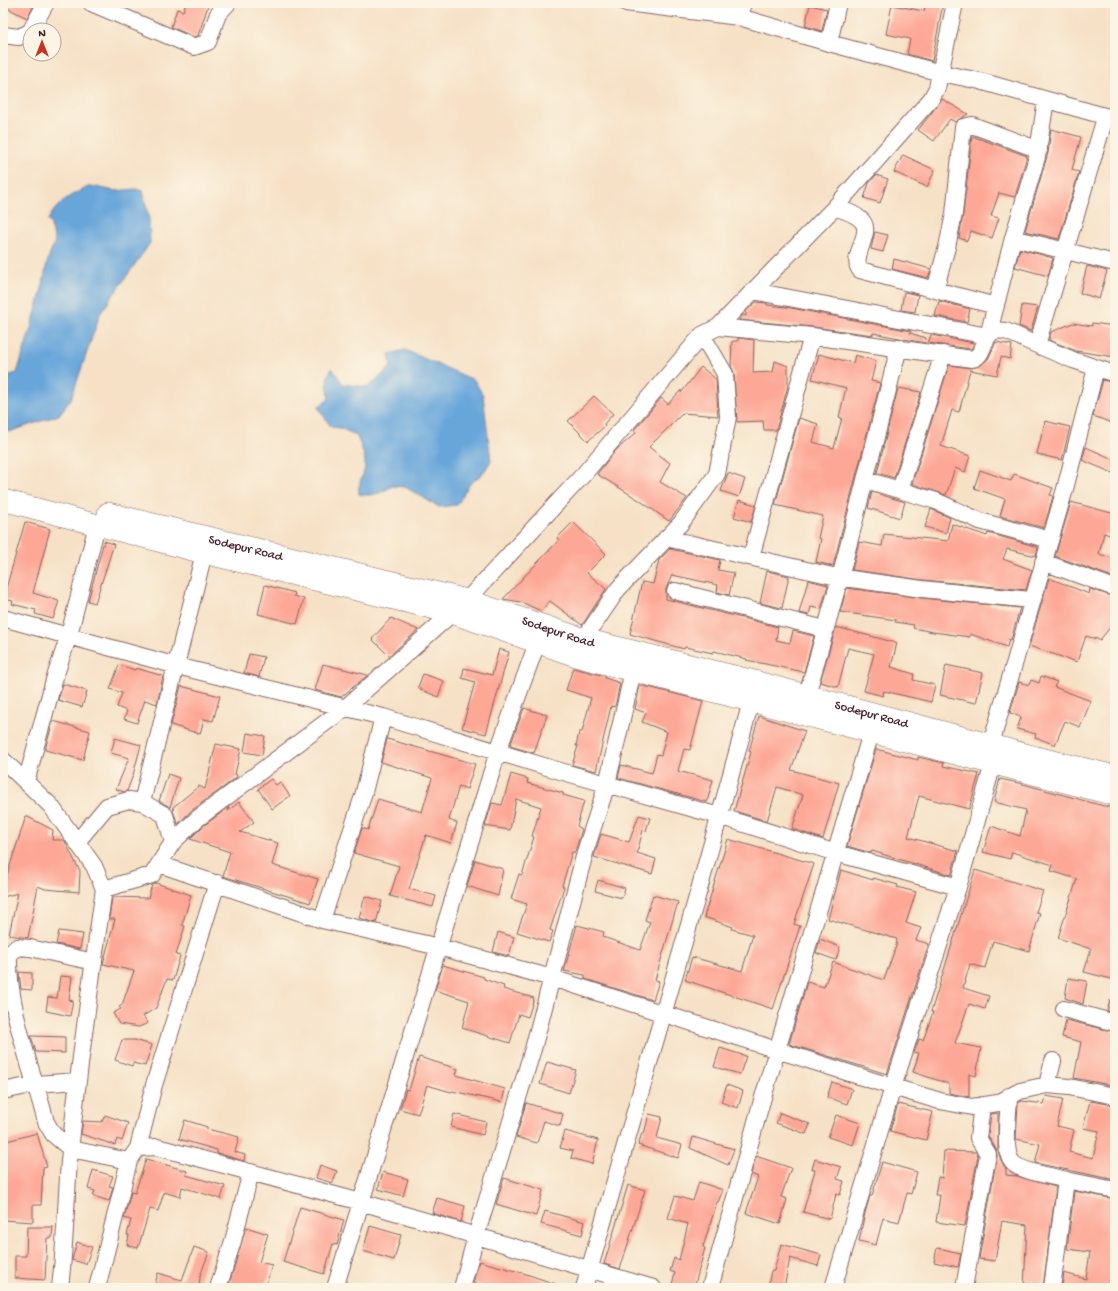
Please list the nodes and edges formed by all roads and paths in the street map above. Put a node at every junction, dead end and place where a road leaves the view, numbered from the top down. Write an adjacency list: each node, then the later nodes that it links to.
1 (46, 3): 9 (street)
2 (91, 3): 7 (street)
3 (228, 3): 7 (street)
4 (838, 3): 12 (street)
5 (955, 3): 13 (street)
6 (633, 4): 8 (street)
7 (110, 6)
8 (741, 10): 12 (street)
9 (36, 22)
10 (3, 35): 11 (street)
11 (22, 36)
12 (829, 43): 13 (street)
13 (940, 73): 14 (street); 17 (street)
14 (1046, 100): 15 (street); 16 (street)
15 (1110, 118): 19 (street)
16 (1038, 150): 18 (street); 21 (street)
17 (835, 206): 21 (street); 22 (street)
18 (1013, 238): 19 (street); 23 (street)
19 (1066, 252): 20 (street); 28 (street)
20 (1115, 263)
21 (935, 290): 23 (street)
22 (753, 291): 24 (street); 27 (street)
23 (996, 306): 27 (street)
24 (718, 327): 25 (street); 26 (street)
25 (702, 335): 38 (street); 47 (street)
26 (812, 336): 29 (street); 41 (street)
27 (988, 336): 28 (street); 30 (street)
28 (1037, 345): 31 (street)
29 (899, 347): 30 (street); 33 (street)
30 (943, 354): 35 (street)
31 (1096, 368): 32 (street); 39 (street)
32 (1115, 374)
33 (866, 480): 35 (street); 43 (street)
34 (3, 485): 47 (main road, Sodepur Road)
35 (900, 490): 39 (street)
36 (3, 500): 37 (main road)
37 (98, 525): 40 (main road); 50 (street)
38 (666, 538): 41 (street); 51 (street)
39 (1050, 540): 42 (street)
40 (204, 553): 47 (main road); 53 (street)
41 (752, 557): 43 (street)
42 (1043, 562): 44 (street); 46 (street)
43 (840, 578): 46 (street); 49 (street)
44 (1115, 588)
45 (675, 591): 49 (street)
46 (1031, 600): 61 (street)
47 (460, 606): 51 (main road, Sodepur Road); 52 (main road); 57 (street)
48 (3, 618): 50 (street)
49 (825, 629): 55 (street)
50 (69, 635): 53 (street); 64 (street)
51 (584, 639): 55 (main road, Sodepur Road)
52 (537, 643): 54 (main road); 60 (street)
53 (177, 666): 57 (street); 67 (street)
54 (633, 671): 56 (main road); 65 (street)
55 (807, 695): 61 (main road, Sodepur Road)
56 (751, 702): 59 (main road); 68 (street)
57 (345, 708): 58 (street); 70 (street)
58 (383, 717): 60 (street); 76 (street)
59 (871, 733): 61 (main road); 71 (street)
60 (498, 751): 65 (street); 77 (street)
61 (992, 754): 63 (main road, Sodepur Road); 66 (main road); 74 (street)
62 (3, 760): 64 (street)
63 (1115, 776)
64 (26, 782): 69 (street)
65 (607, 784): 68 (street); 79 (street)
66 (1115, 796)
67 (142, 802): 69 (street); 70 (street)
68 (719, 816): 71 (street); 81 (street)
69 (76, 842): 75 (street)
70 (173, 842): 72 (street)
71 (836, 853): 74 (street); 83 (street)
72 (159, 864): 73 (street); 75 (street)
73 (216, 883): 76 (street); 93 (street)
74 (958, 887): 88 (street)
75 (104, 889): 78 (street)
76 (322, 920): 77 (street)
77 (439, 947): 79 (street); 99 (street)
78 (94, 962): 85 (street); 86 (street)
79 (552, 978): 81 (street); 100 (street)
80 (1064, 1009): 82 (street)
81 (662, 1014): 83 (street); 101 (street)
82 (1115, 1023)
83 (777, 1049): 88 (street); 109 (street)
84 (1053, 1061): 87 (street)
85 (78, 1081): 86 (street); 94 (street)
86 (36, 1084): 89 (street); 94 (street)
87 (1047, 1085): 90 (street); 91 (street)
88 (893, 1087): 92 (street); 110 (street)
89 (3, 1091)
90 (1009, 1096): 92 (street); 97 (street)
91 (1115, 1096)
92 (982, 1105): 111 (street)
93 (138, 1148): 95 (street); 96 (street)
94 (71, 1149): 95 (street); 102 (street)
95 (129, 1161): 103 (street)
96 (251, 1172): 99 (street); 104 (street)
97 (1066, 1180): 98 (street); 112 (street)
98 (1115, 1190)
99 (361, 1202): 100 (street); 105 (street)
100 (476, 1236): 101 (street); 106 (street)
101 (589, 1269): 107 (street); 108 (street)
102 (60, 1288)
103 (97, 1288)
104 (218, 1288)
105 (335, 1288)
106 (462, 1288)
107 (584, 1288)
108 (653, 1288)
109 (710, 1288)
110 (833, 1288)
111 (964, 1288)
112 (1052, 1288)

